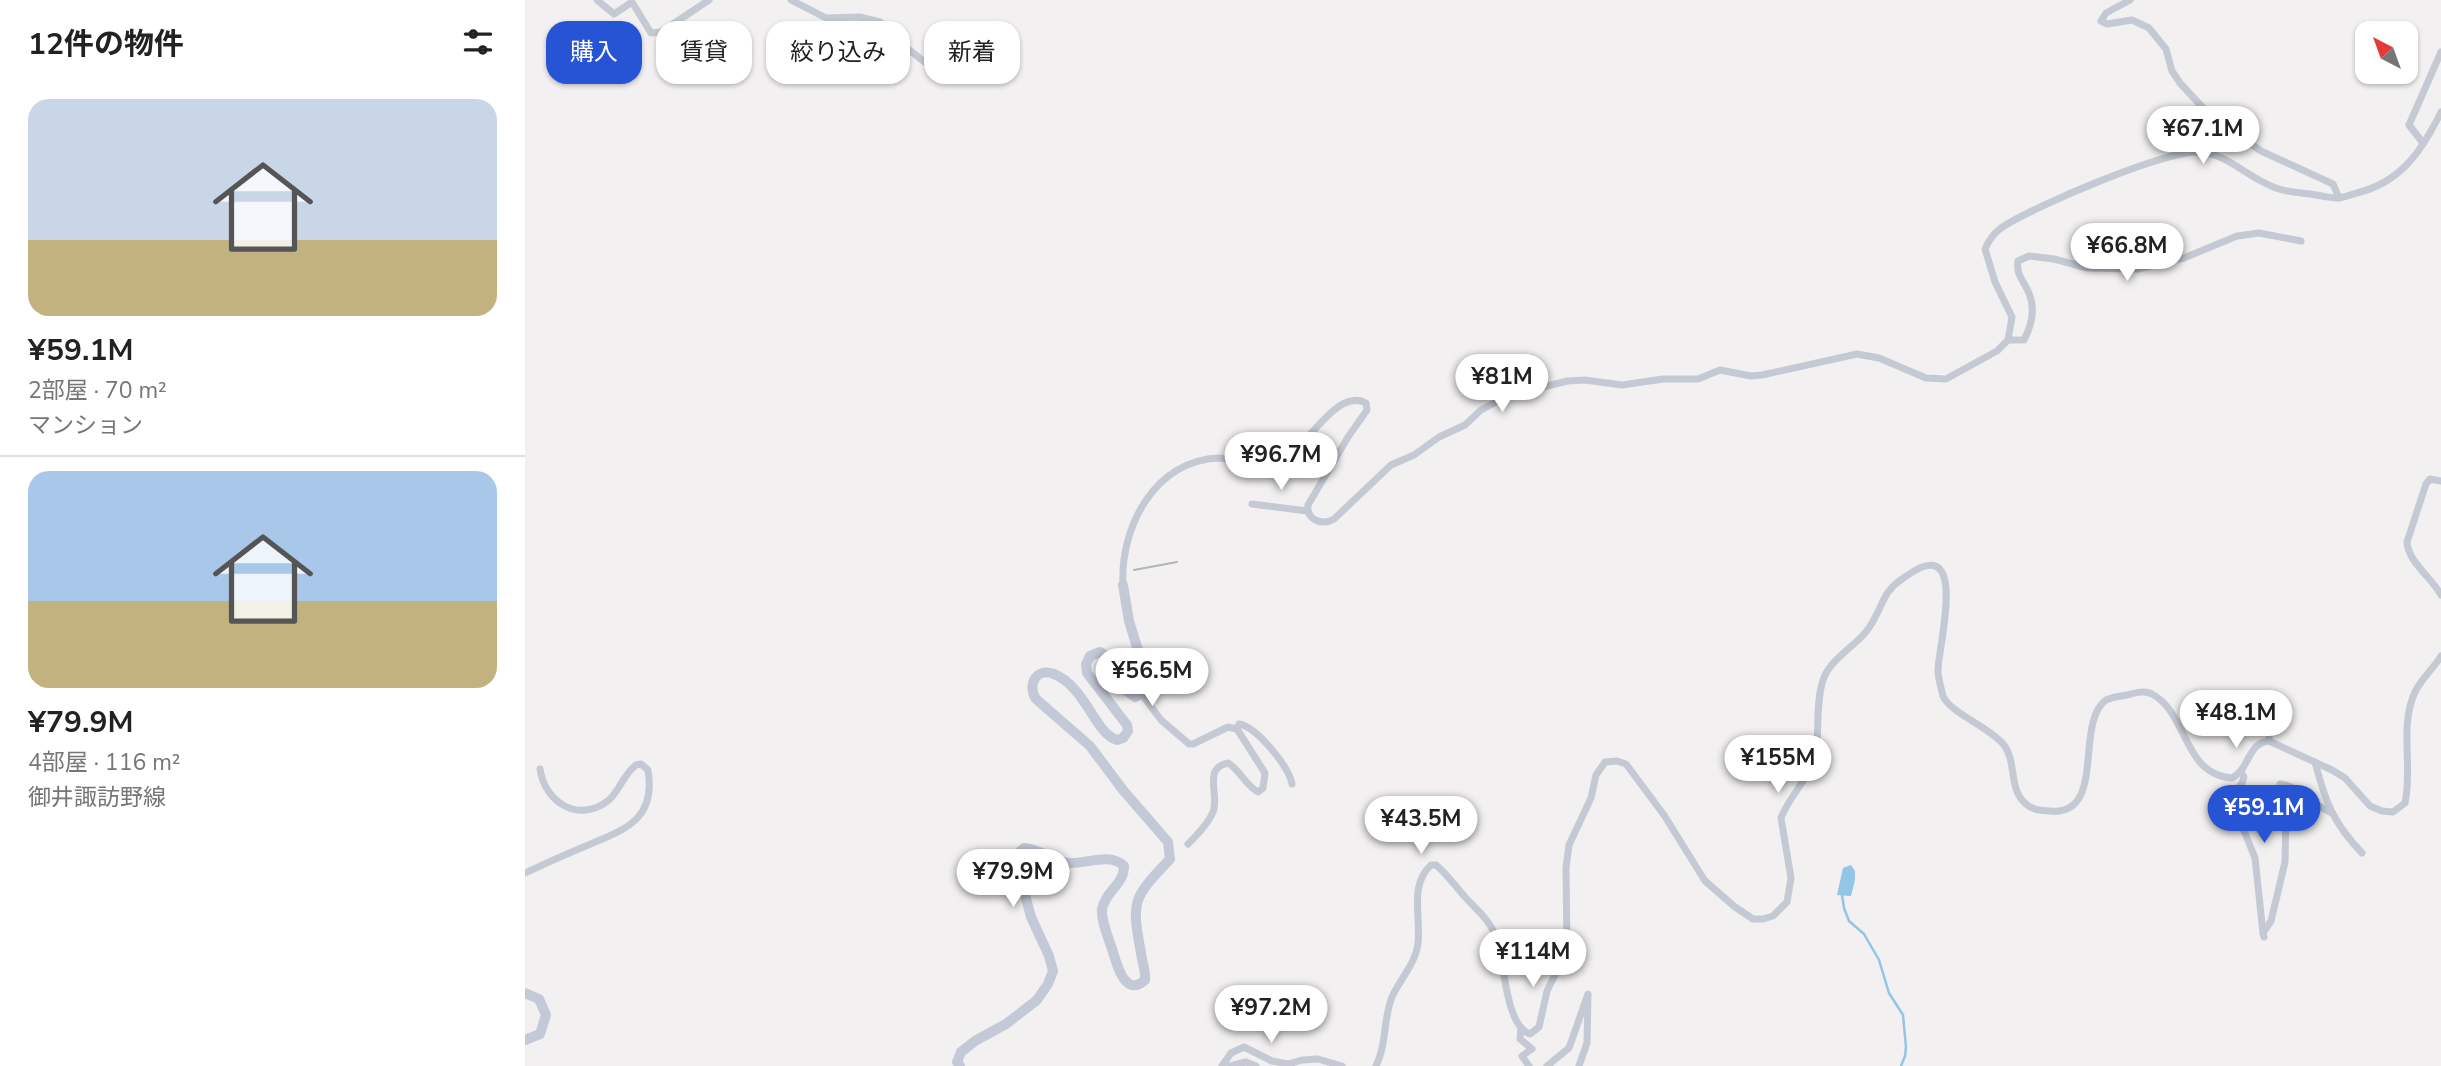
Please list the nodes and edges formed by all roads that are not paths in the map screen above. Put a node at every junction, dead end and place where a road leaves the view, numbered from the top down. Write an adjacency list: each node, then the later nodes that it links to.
1 (597, 0): 2 (street)
2 (709, 0)
3 (790, 0): 6 (street)
4 (2130, 0): 9 (street)
5 (2441, 52): 8 (street)
6 (924, 61)
7 (2441, 112): 8 (street)
8 (2423, 143): 9 (street)
9 (2339, 198): 11 (street)
10 (2301, 241): 11 (street)
11 (2008, 340): 14 (street)
12 (2441, 481): 16 (street)
13 (1252, 504): 14 (street)
14 (1307, 511): 15 (street)
15 (1123, 585): 18 (main road)
16 (2441, 595)
17 (2441, 656): 22 (street)
18 (1143, 696): 20 (street); 36 (main road)
19 (2270, 703): 21 (street)
20 (1237, 729): 25 (street); 27 (street)
21 (2269, 741): 22 (street); 24 (street)
22 (2315, 762): 26 (street)
23 (540, 769): 29 (street)
24 (2241, 772): 26 (street); 32 (street)
25 (1292, 784)
26 (2330, 812): 28 (street)
27 (1188, 845)
28 (2362, 853)
29 (525, 873)
30 (525, 993): 33 (main road)
31 (1521, 1028): 32 (street); 34 (street); 41 (street)
32 (1532, 1033): 34 (street)
33 (525, 1040)
34 (1532, 1049): 42 (street)
35 (1579, 1065): 43 (street)
36 (960, 1066)
37 (1222, 1066): 40 (street)
38 (1230, 1066): 39 (street)
39 (1256, 1066)
40 (1342, 1066)
41 (1376, 1066)
42 (1529, 1066)
43 (1547, 1066)

